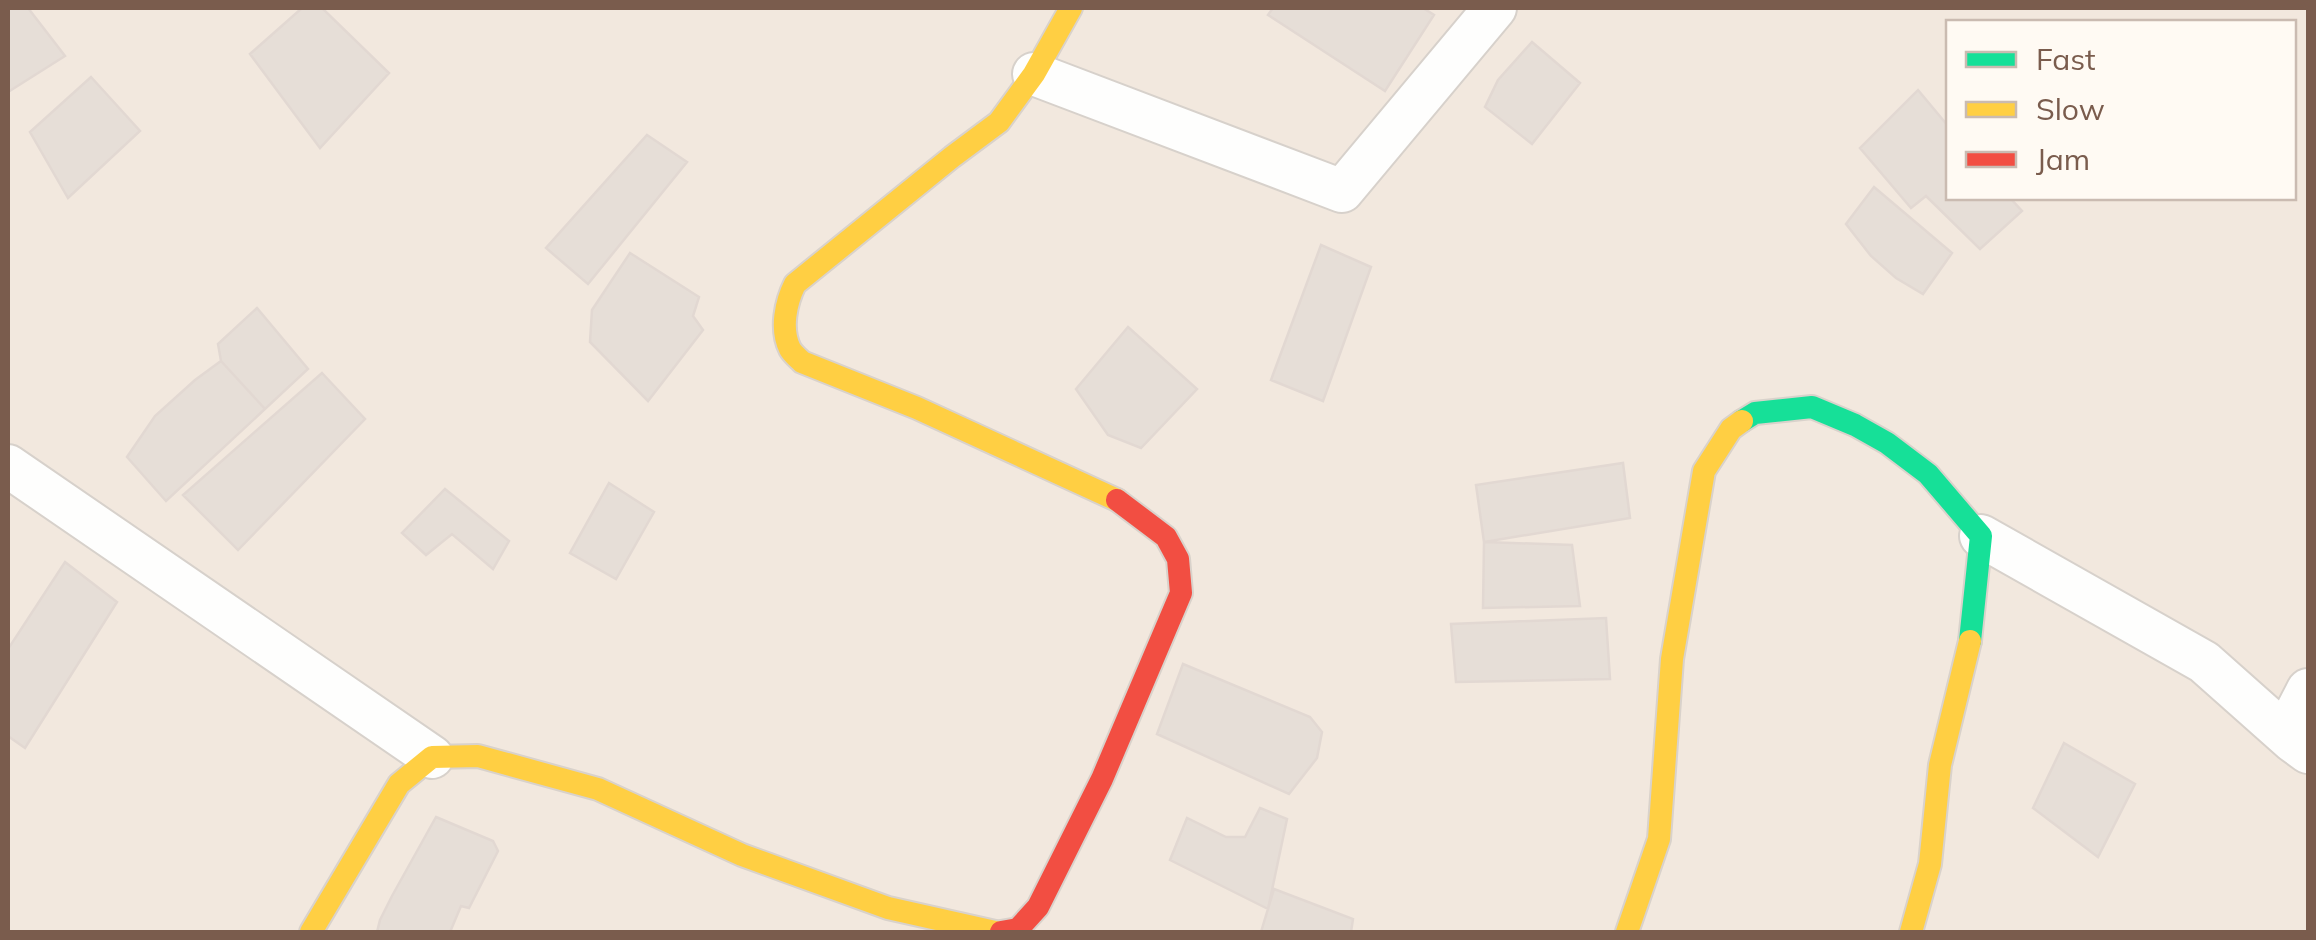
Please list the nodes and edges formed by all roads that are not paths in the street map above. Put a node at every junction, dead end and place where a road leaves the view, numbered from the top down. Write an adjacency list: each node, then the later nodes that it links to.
1 (1071, 8): 3 (street)
2 (1495, 8): 3 (street)
3 (1034, 74): 10 (street)
4 (8, 466): 8 (street)
5 (1981, 536): 7 (street); 11 (street); 12 (street)
6 (2308, 690): 7 (street)
7 (2301, 746)
8 (432, 757): 9 (street); 10 (street)
9 (311, 932)
10 (998, 932)
11 (1627, 932)
12 (1911, 932)

